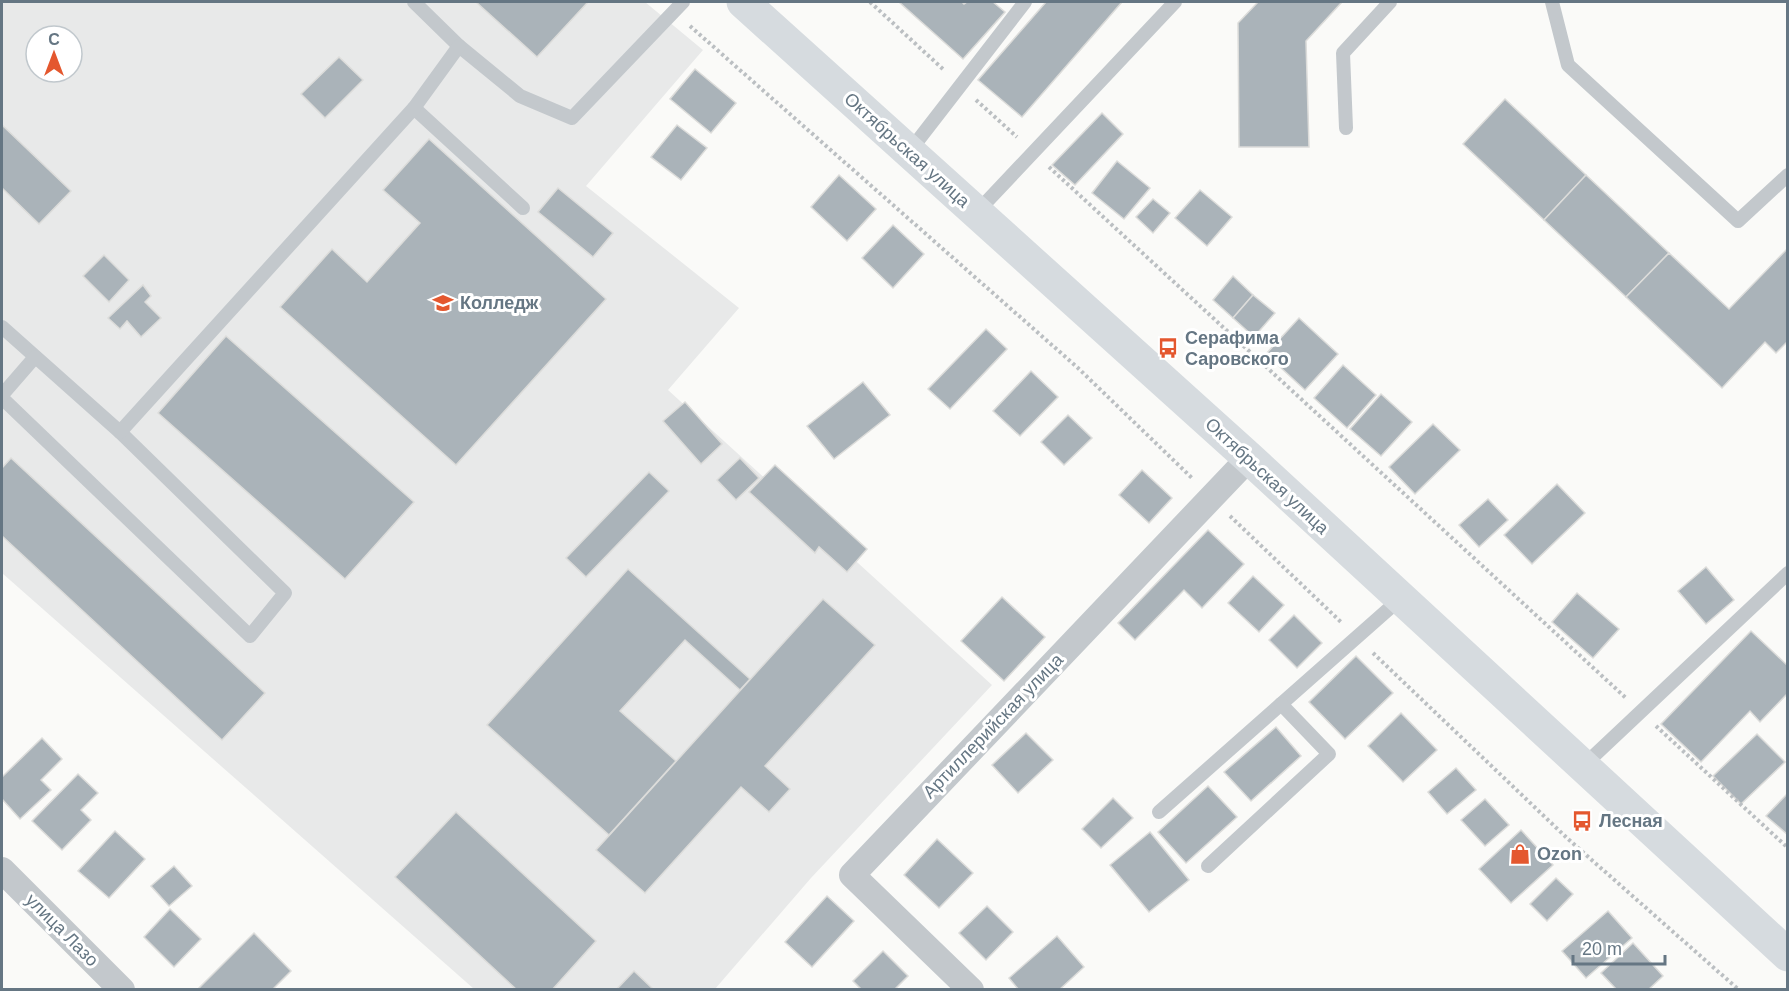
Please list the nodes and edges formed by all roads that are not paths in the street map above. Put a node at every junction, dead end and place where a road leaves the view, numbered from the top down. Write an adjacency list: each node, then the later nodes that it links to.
1 (414, 2): 8 (lane)
2 (683, 2): 8 (lane)
3 (743, 2): 11 (main road, Октябрьская улица)
4 (1025, 2): 11 (lane)
5 (1175, 2): 14 (lane)
6 (1390, 2): 10 (lane)
7 (1552, 2): 12 (lane)
8 (459, 46): 9 (lane)
9 (414, 108): 13 (lane); 18 (lane)
10 (1346, 128)
11 (909, 152): 14 (main road, Октябрьская улица)
12 (1788, 175)
13 (524, 208)
14 (976, 213): 19 (main road, Октябрьская улица)
15 (2, 327): 16 (lane)
16 (35, 357): 17 (lane); 18 (lane)
17 (2, 397): 18 (lane)
18 (120, 432)
19 (1249, 458): 21 (main road, Октябрьская улица); 29 (street, Артиллерийская улица)
20 (1788, 573): 23 (lane)
21 (1400, 599): 22 (lane); 23 (main road, Октябрьская улица)
22 (1281, 704): 24 (lane); 25 (lane)
23 (1582, 766): 27 (main road, Октябрьская улица)
24 (1159, 812)
25 (1208, 866)
26 (2, 870): 28 (street, улица Лазо)
27 (1788, 955)
28 (122, 990)
29 (971, 990)

